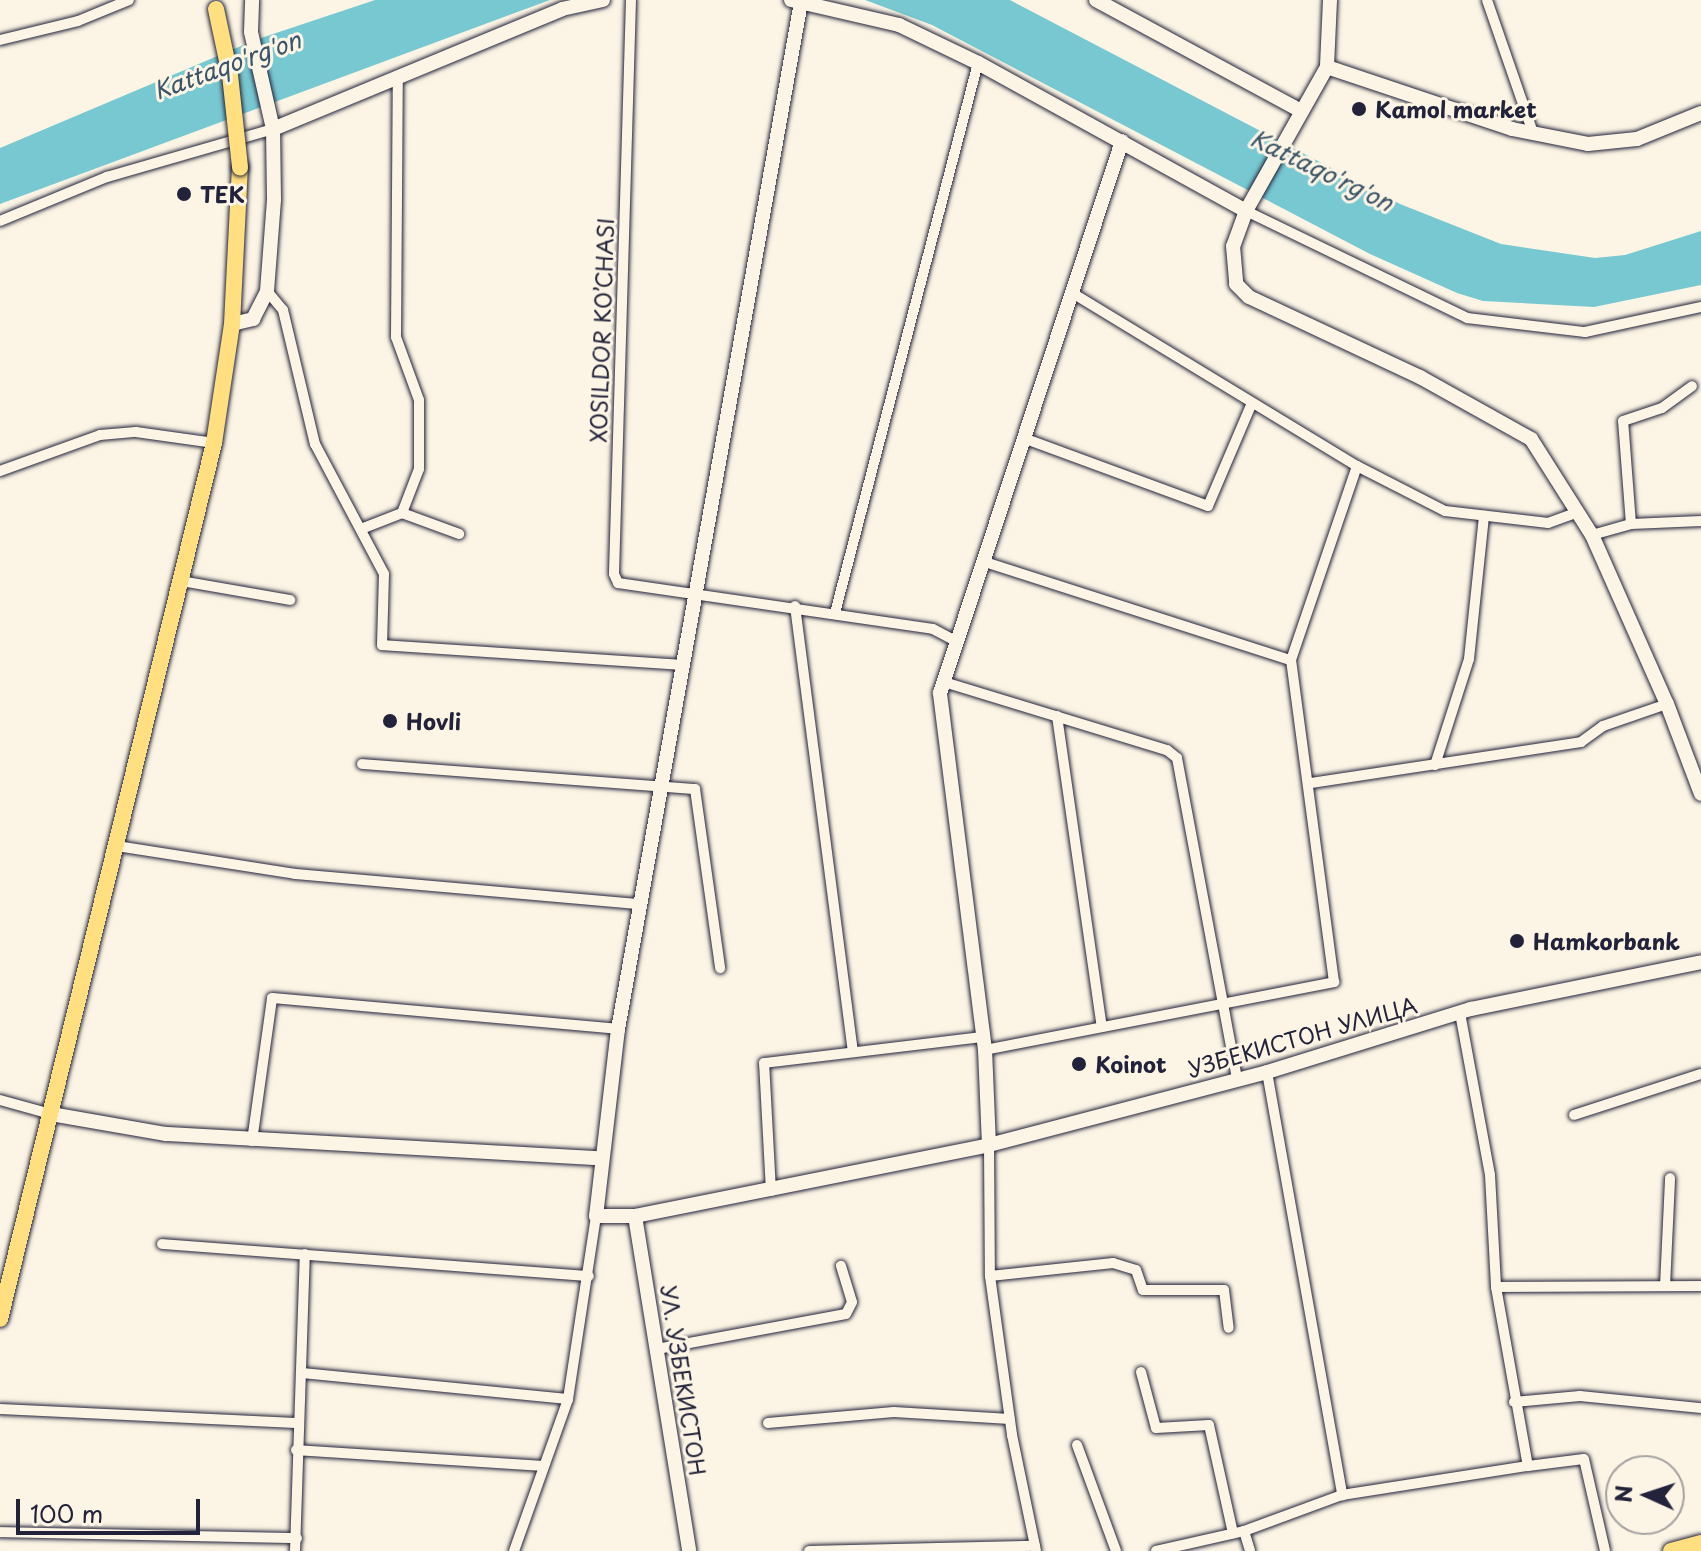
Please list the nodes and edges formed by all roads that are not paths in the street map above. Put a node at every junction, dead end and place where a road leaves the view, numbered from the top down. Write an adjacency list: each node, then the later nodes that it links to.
1 (129, 0): 10 (street)
2 (252, 0): 16 (street)
3 (603, 0): 13 (street)
4 (631, 0): 41 (street, XOSILDOR KO’CHASI)
5 (1096, 0): 14 (street)
6 (1330, 0): 12 (street)
7 (1487, 0): 17 (street)
8 (796, 1): 11 (street); 41 (street)
9 (215, 4): 24 (main road, bridge)
10 (0, 40)
11 (978, 63): 18 (street); 44 (street)
12 (1327, 67): 14 (street); 17 (street)
13 (398, 79): 16 (street); 31 (street)
14 (1301, 111): 19 (street)
15 (1701, 113): 17 (street)
16 (272, 122): 20 (street); 21 (street)
17 (1533, 133)
18 (1122, 141): 19 (street); 22 (street)
19 (1249, 206): 23 (street); 32 (street)
20 (0, 221)
21 (267, 291): 24 (street); 36 (street)
22 (1074, 294): 26 (street); 27 (street)
23 (1701, 307)
24 (232, 324): 28 (main road)
25 (1692, 386): 35 (street)
26 (1252, 403): 27 (street); 29 (street)
27 (1026, 439): 39 (street)
28 (214, 443): 30 (street); 40 (main road)
29 (1357, 466): 33 (street); 46 (street)
30 (0, 471)
31 (402, 513): 36 (street); 37 (street)
32 (1576, 513): 33 (street); 38 (street)
33 (1484, 516): 52 (street)
34 (1701, 521): 35 (street)
35 (1631, 524): 38 (street)
36 (361, 529): 47 (street)
37 (459, 534)
38 (1592, 535): 49 (street)
39 (985, 562): 45 (street); 46 (street)
40 (181, 581): 42 (street); 56 (main road)
41 (693, 595): 43 (street); 47 (street)
42 (290, 600)
43 (795, 606): 44 (street); 65 (street)
44 (835, 613): 45 (street)
45 (957, 642): 48 (street)
46 (1291, 660): 53 (street)
47 (682, 665): 54 (street)
48 (944, 682): 50 (street); 64 (street)
49 (1667, 704): 52 (street); 55 (street)
50 (1057, 716): 60 (street); 62 (street)
51 (362, 764): 54 (street)
52 (1435, 765): 53 (street)
53 (1311, 783): 60 (street)
54 (662, 788): 57 (street); 59 (street)
55 (1701, 794)
56 (117, 846): 57 (street); 70 (main road)
57 (641, 904): 63 (street)
58 (1701, 962): 61 (street, УЗБЕКИСТОН УЛИЦА)
59 (720, 968)
60 (1220, 1006): 62 (street); 68 (street)
61 (1460, 1013): 66 (street, УЗБЕКИСТОН УЛИЦА); 86 (street)
62 (1102, 1027): 64 (street)
63 (618, 1029): 72 (street); 74 (street)
64 (984, 1043): 65 (street); 73 (street)
65 (853, 1051): 76 (street)
66 (1267, 1072): 68 (street, УЗБЕКИСТОН УЛИЦА); 103 (street)
67 (1701, 1074): 71 (street)
68 (1237, 1079): 73 (street, УЗБЕКИСТОН УЛИЦА)
69 (0, 1100): 70 (street)
70 (51, 1114): 72 (street); 87 (main road)
71 (1574, 1115)
72 (252, 1141): 74 (street)
73 (989, 1145): 76 (street, УЗБЕКИСТОН УЛИЦА); 83 (street)
74 (600, 1158): 77 (street)
75 (1670, 1178): 84 (street)
76 (771, 1191): 78 (street, УЗБЕКИСТОН УЛИЦА)
77 (596, 1216): 78 (street, УЗБЕКИСТОН УЛИЦА); 82 (street)
78 (635, 1216): 89 (street, УЛ. УЗБЕКИСТОН)
79 (162, 1244): 80 (street)
80 (305, 1254): 82 (street); 91 (street)
81 (841, 1266): 89 (street)
82 (589, 1276): 92 (street)
83 (990, 1276): 88 (street); 96 (street)
84 (1665, 1286): 85 (street); 86 (street)
85 (1701, 1286)
86 (1496, 1287): 93 (street)
87 (0, 1319)
88 (1229, 1328)
89 (657, 1349): 111 (street, УЛ. УЗБЕКИСТОН)
90 (1141, 1372): 105 (street)
91 (302, 1373): 92 (street); 97 (street)
92 (568, 1399): 101 (street)
93 (1514, 1402): 94 (street); 102 (street)
94 (1701, 1408)
95 (0, 1409): 97 (street)
96 (1010, 1419): 98 (street); 108 (street)
97 (296, 1423): 100 (street)
98 (768, 1423)
99 (1077, 1445): 114 (street)
100 (296, 1450): 101 (street); 106 (street)
101 (542, 1466): 110 (street)
102 (1528, 1466): 103 (street); 117 (street)
103 (1342, 1495): 105 (street)
104 (0, 1532): 106 (street)
105 (1239, 1532): 115 (street); 116 (street)
106 (297, 1538): 109 (street)
107 (1701, 1543): 118 (main road)
108 (1036, 1548): 113 (street)
109 (295, 1551)
110 (514, 1551)
111 (689, 1551)
112 (809, 1551): 113 (street)
113 (815, 1551)
114 (1116, 1551)
115 (1156, 1551)
116 (1250, 1551)
117 (1605, 1551)
118 (1671, 1551)

